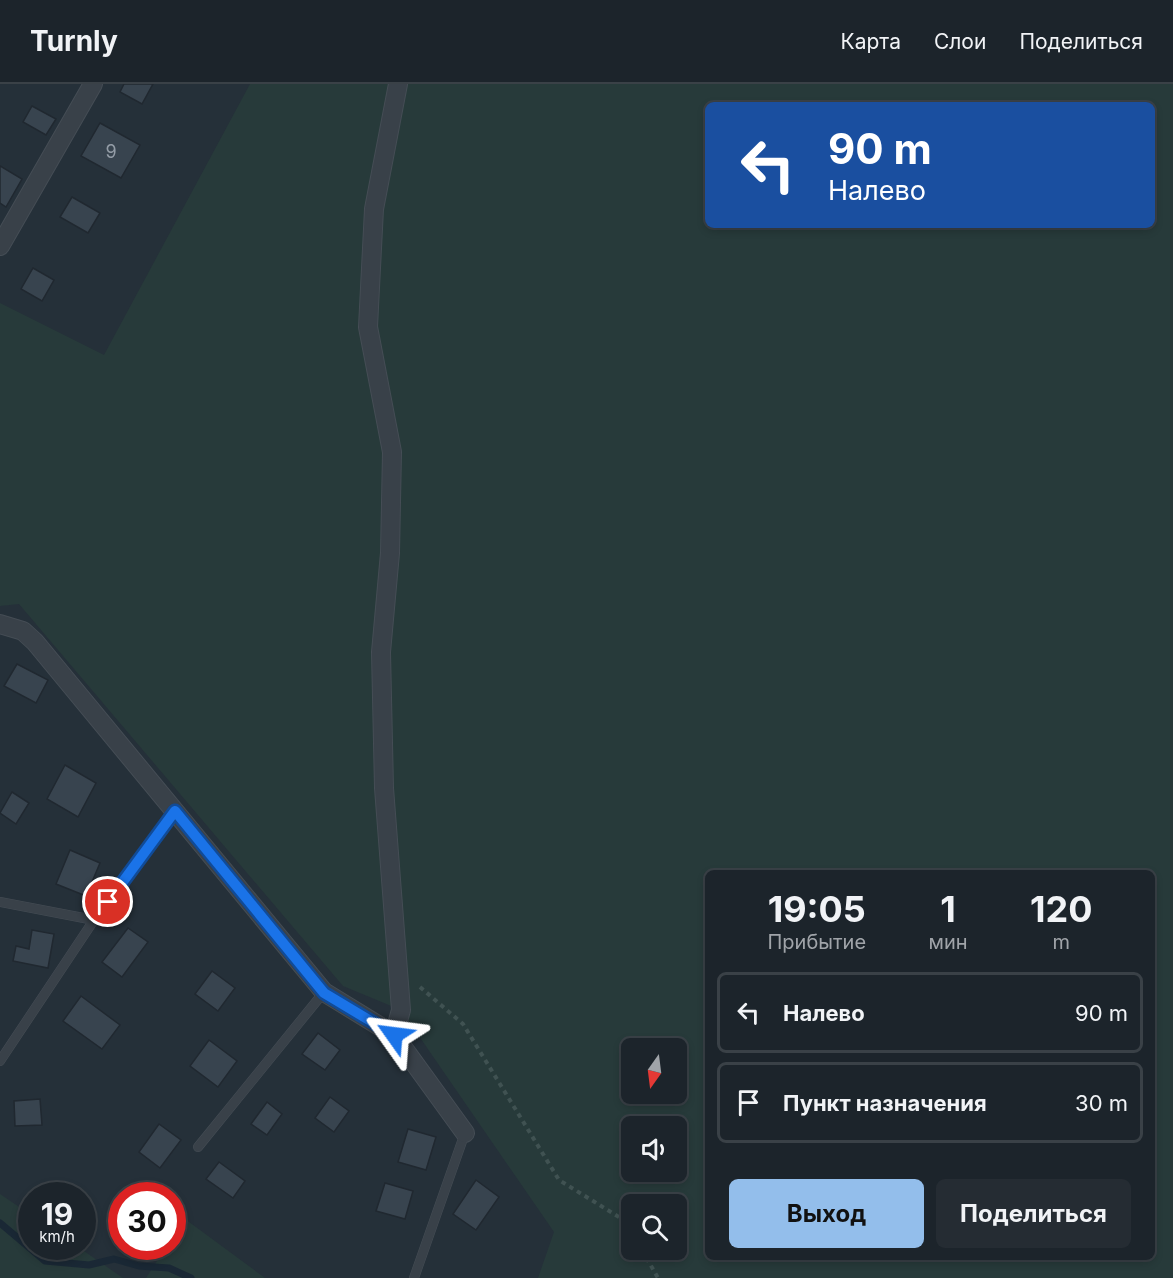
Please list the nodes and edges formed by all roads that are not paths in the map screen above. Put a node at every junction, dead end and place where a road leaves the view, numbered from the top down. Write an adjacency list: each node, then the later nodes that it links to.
1 (93, 84): 3 (street)
2 (399, 84): 9 (street)
3 (0, 246)
4 (0, 624): 5 (street)
5 (175, 811): 7 (lane); 8 (street)
6 (0, 902): 7 (lane)
7 (94, 920): 10 (lane)
8 (324, 993): 9 (street); 12 (lane)
9 (394, 1035): 11 (street)
10 (0, 1061)
11 (465, 1133): 13 (lane)
12 (198, 1147)
13 (414, 1278)

